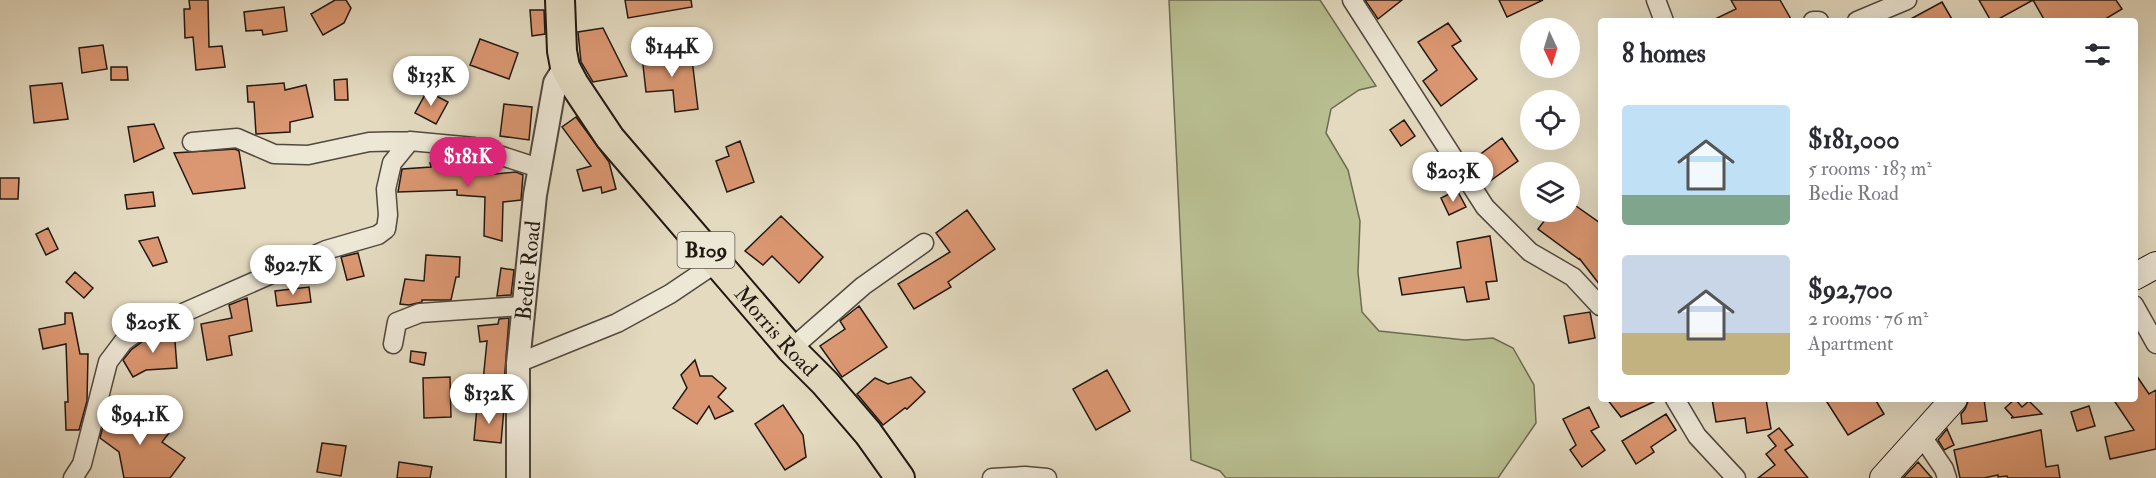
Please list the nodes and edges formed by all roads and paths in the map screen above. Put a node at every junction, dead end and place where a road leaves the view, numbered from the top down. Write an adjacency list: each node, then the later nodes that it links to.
1 (560, 0): 7 (main road, Morris Road / B109)
2 (1352, 0): 15 (street)
3 (1656, 0): 5 (street)
4 (1907, 0): 6 (street)
5 (1663, 18)
6 (1864, 18)
7 (565, 67): 10 (street, Bedie Road); 12 (main road, Morris Road / B109)
8 (410, 141): 9 (street); 10 (street); 25 (street)
9 (192, 142)
10 (539, 168): 16 (street, Bedie Road)
11 (924, 243): 20 (street)
12 (716, 262): 20 (main road, Morris Road / B109); 21 (street)
13 (2156, 265): 14 (main road)
14 (2138, 275)
15 (1598, 304)
16 (522, 306): 18 (street); 21 (street, Bedie Road)
17 (2138, 312): 19 (street)
18 (393, 344)
19 (2156, 344)
20 (791, 349): 27 (main road, Morris Road / B109)
21 (518, 363): 26 (street, Bedie Road)
22 (1676, 402): 30 (street)
23 (1951, 402): 24 (main road)
24 (1921, 435): 31 (main road); 32 (street)
25 (73, 478)
26 (518, 478)
27 (900, 478)
28 (992, 478): 29 (street)
29 (1047, 478)
30 (1736, 478)
31 (1883, 478)
32 (1947, 478)

